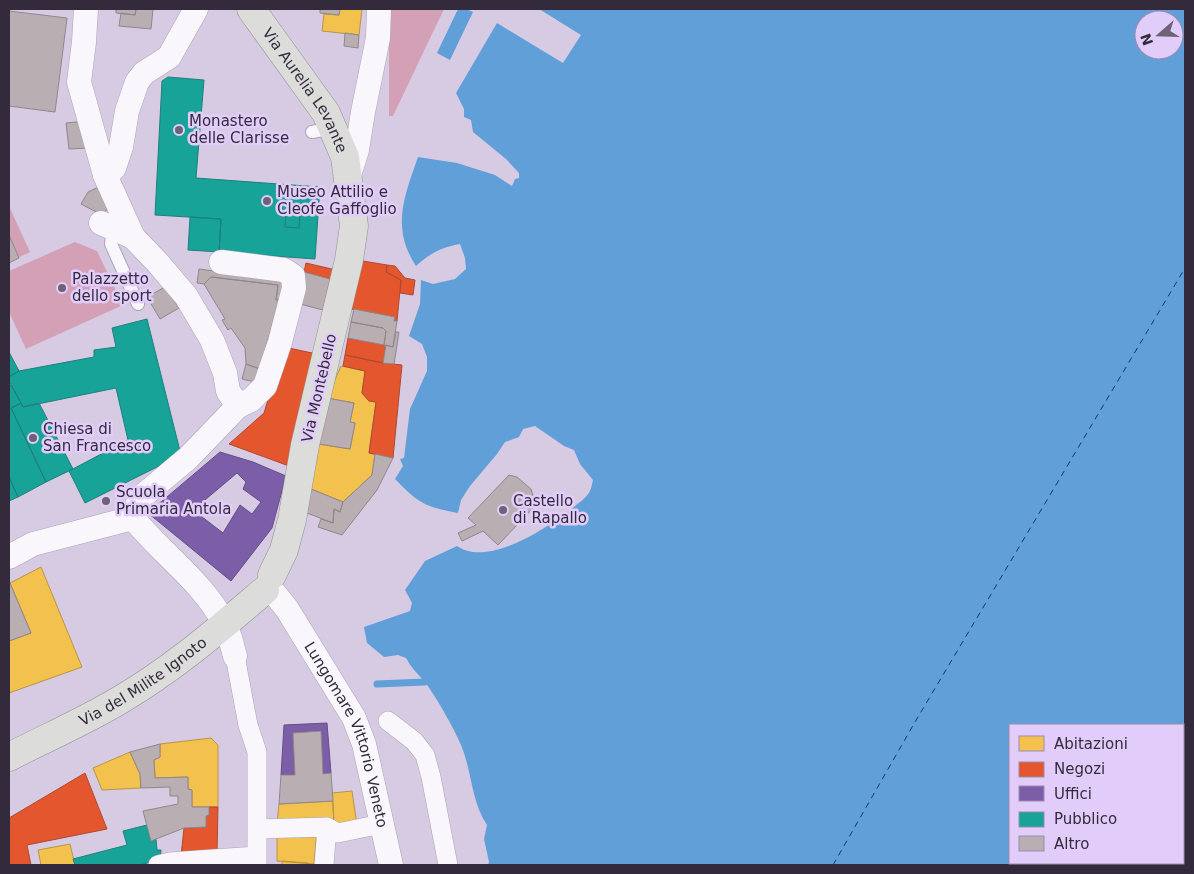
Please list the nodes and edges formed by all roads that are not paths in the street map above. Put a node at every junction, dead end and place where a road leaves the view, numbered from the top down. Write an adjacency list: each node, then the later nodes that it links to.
1 (86, 9): 5 (street)
2 (196, 9): 5 (street)
3 (251, 9): 6 (main road, Via Aurelia Levante)
4 (379, 9): 6 (street)
5 (105, 175): 8 (street)
6 (348, 175): 7 (main road, Via Aurelia Levante)
7 (354, 226): 14 (main road, Via Montebello)
8 (117, 230): 10 (lane); 11 (street)
9 (221, 262): 11 (street)
10 (138, 304)
11 (238, 406): 12 (street)
12 (133, 518): 13 (street); 15 (street)
13 (9, 557)
14 (277, 590): 15 (main road, Via del Milite Ignoto); 19 (street, Lungomare Vittorio Veneto)
15 (225, 624): 16 (street); 18 (main road, Via del Milite Ignoto)
16 (235, 656): 21 (street)
17 (388, 721): 26 (street)
18 (9, 757)
19 (381, 824): 20 (street); 25 (street, Lungomare Vittorio Veneto)
20 (327, 828): 21 (street); 24 (street)
21 (257, 829): 22 (street)
22 (257, 860): 23 (street)
23 (158, 865)
24 (324, 865)
25 (391, 865)
26 (448, 865)

